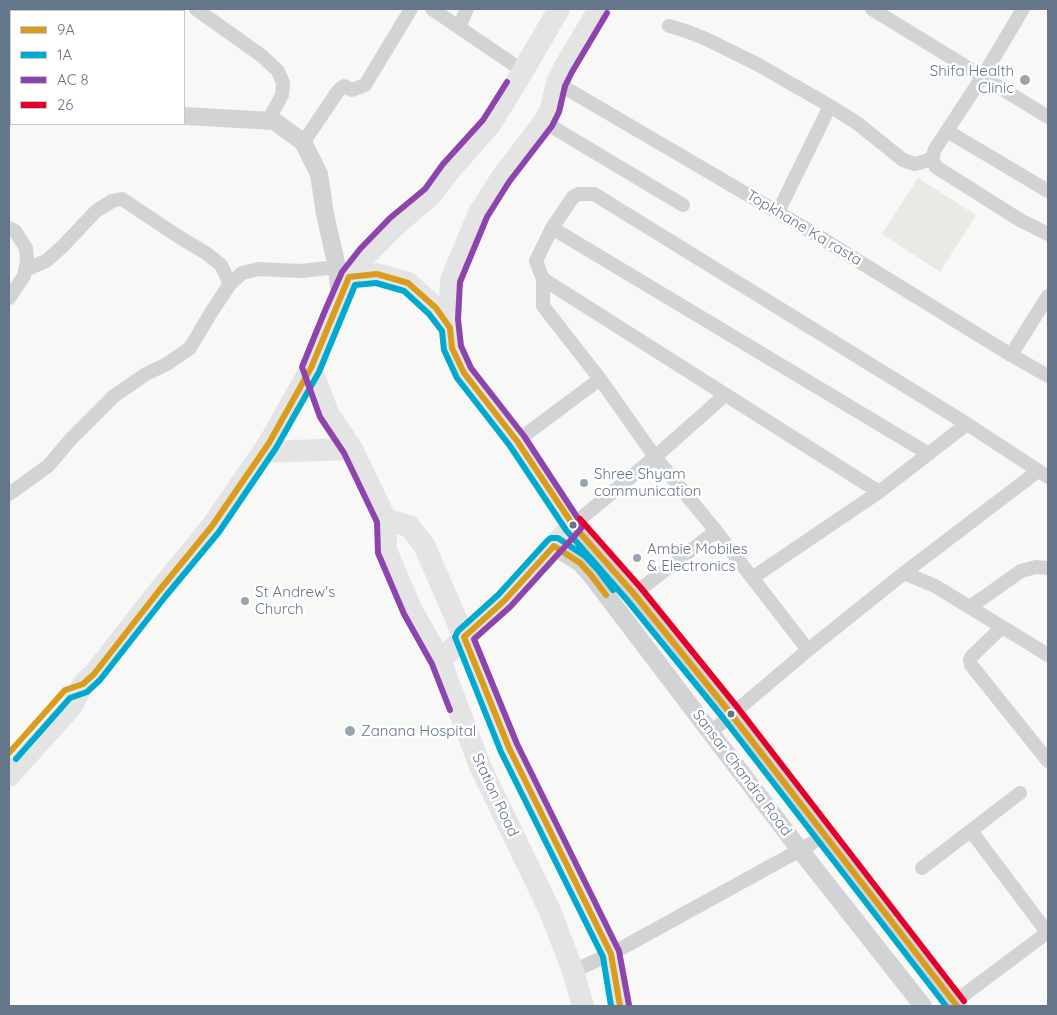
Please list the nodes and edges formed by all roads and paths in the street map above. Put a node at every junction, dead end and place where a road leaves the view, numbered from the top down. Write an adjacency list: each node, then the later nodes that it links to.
1 (196, 9): 17 (street)
2 (411, 9): 20 (street)
3 (432, 9): 9 (street)
4 (467, 9): 9 (street)
5 (559, 9): 11 (main road)
6 (599, 9): 13 (main road, Sansar Chandra Road)
7 (872, 9): 12 (street)
8 (1023, 9): 12 (street)
9 (459, 26): 11 (street)
10 (669, 26): 14 (street)
11 (523, 71): 30 (main road)
12 (983, 76): 16 (street); 19 (street)
13 (557, 83): 18 (main road, Sansar Chandra Road); 24 (street, Topkhane Ka rasta)
14 (830, 106): 21 (street); 24 (street)
15 (185, 116): 17 (street)
16 (1048, 117)
17 (268, 121): 20 (street)
18 (544, 122): 23 (street); 34 (main road, Sansar Chandra Road)
19 (947, 131): 21 (street); 22 (street)
20 (303, 143): 30 (street)
21 (932, 159): 27 (street)
22 (1048, 191)
23 (683, 205)
24 (778, 212): 35 (street, Topkhane Ka rasta)
25 (9, 228): 28 (street)
26 (552, 228): 29 (street); 40 (street); 44 (street)
27 (1048, 234)
28 (25, 270): 31 (street); 33 (street)
29 (543, 279): 38 (street); 39 (street)
30 (342, 280): 31 (street); 34 (main road); 36 (main road)
31 (230, 284): 48 (street)
32 (1048, 296): 35 (street)
33 (9, 298)
34 (450, 328): 41 (main road, Sansar Chandra Road)
35 (1010, 355): 37 (street, Topkhane Ka rasta)
36 (311, 368): 42 (main road, Station Road); 43 (main road)
37 (1048, 376)
38 (600, 379): 41 (street); 45 (street)
39 (725, 394): 45 (street); 47 (street)
40 (967, 424): 44 (street); 46 (street)
41 (517, 441): 50 (main road, Sansar Chandra Road)
42 (352, 449): 43 (main road); 49 (main road, Station Road)
43 (264, 452): 63 (main road)
44 (929, 454): 47 (street)
45 (654, 457): 50 (street); 51 (street)
46 (1043, 474): 54 (street)
47 (879, 492): 55 (street)
48 (9, 494)
49 (386, 520): 59 (main road); 62 (main road, Station Road)
50 (573, 525): 52 (main road); 56 (street, Sansar Chandra Road)
51 (716, 531): 55 (street); 56 (street)
52 (554, 546): 59 (main road); 65 (street, Sansar Chandra Road)
53 (1048, 568): 57 (street)
54 (904, 573): 57 (street); 60 (street)
55 (752, 578): 60 (street)
56 (634, 594): 64 (street, Sansar Chandra Road)
57 (970, 607): 58 (street)
58 (1002, 627): 61 (street); 67 (street)
59 (464, 637): 62 (main road); 75 (main road)
60 (808, 650): 64 (street)
61 (1048, 654)
62 (440, 660): 76 (main road, Station Road)
63 (83, 684): 66 (main road); 68 (main road)
64 (731, 714): 65 (street); 71 (street, Sansar Chandra Road)
65 (711, 732): 72 (street, Sansar Chandra Road)
66 (9, 753)
67 (1048, 761)
68 (9, 776)
69 (1020, 793): 70 (street)
70 (971, 831): 73 (street); 74 (street)
71 (824, 836): 72 (street); 77 (street, Sansar Chandra Road)
72 (800, 850): 75 (street); 80 (street, Sansar Chandra Road)
73 (922, 868)
74 (1048, 932): 77 (street)
75 (611, 954): 76 (street); 79 (main road)
76 (574, 971): 78 (main road, Station Road)
77 (954, 1005)
78 (583, 1006)
79 (620, 1006)
80 (923, 1006)

